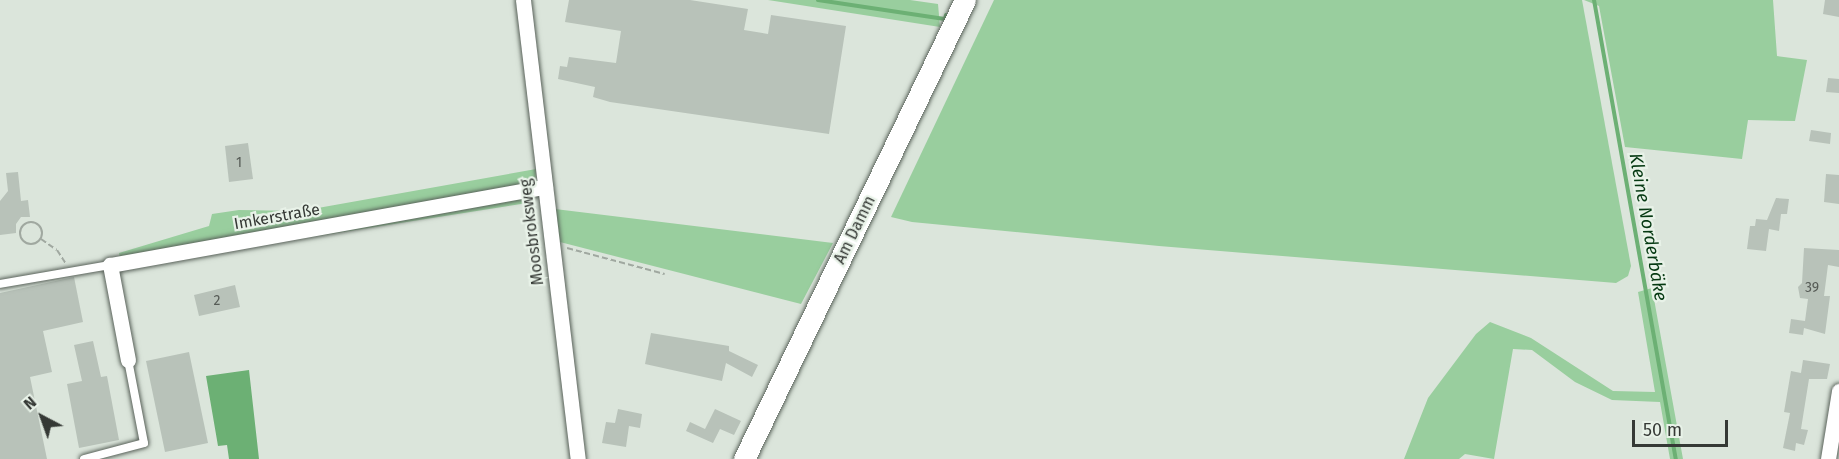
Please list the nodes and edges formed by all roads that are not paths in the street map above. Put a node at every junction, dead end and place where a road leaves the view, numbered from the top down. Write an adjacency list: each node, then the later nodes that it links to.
1 (523, 0): 3 (street, Moosbroksweg)
2 (965, 0): 10 (main road, Am Damm)
3 (545, 187): 4 (street, Imkerstraße); 9 (street, Moosbroksweg)
4 (110, 265): 5 (lane); 6 (street)
5 (0, 284)
6 (128, 360): 8 (lane)
7 (1839, 392): 11 (street)
8 (84, 459)
9 (578, 459)
10 (744, 459)
11 (1828, 459)

